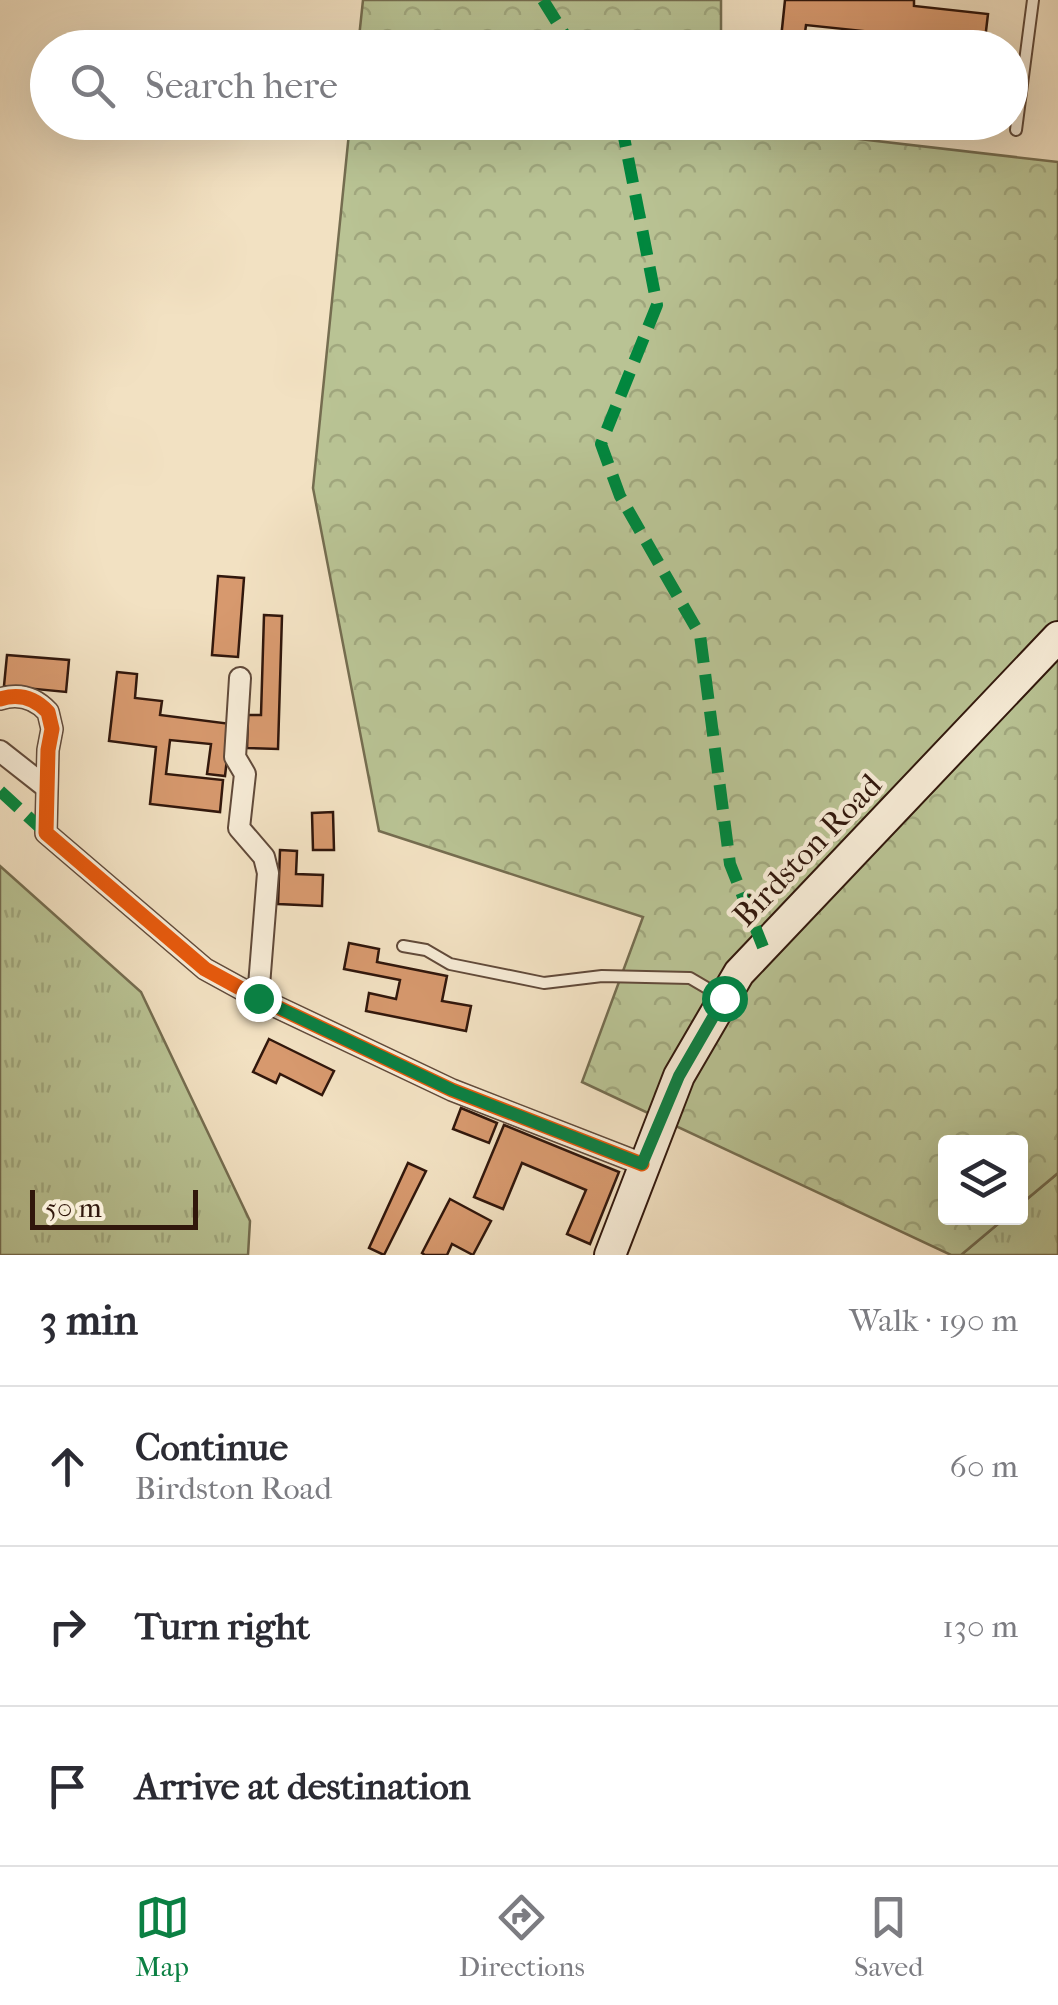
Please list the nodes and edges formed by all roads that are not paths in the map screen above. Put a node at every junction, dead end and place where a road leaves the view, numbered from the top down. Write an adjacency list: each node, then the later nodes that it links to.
1 (1033, 0): 2 (lane)
2 (1028, 38)
3 (1058, 637): 10 (main road, Birdston Road)
4 (240, 678): 9 (street)
5 (0, 699): 7 (street)
6 (0, 752): 7 (street)
7 (47, 788): 9 (street)
8 (403, 946): 10 (lane)
9 (258, 998): 11 (street)
10 (724, 998): 11 (main road, Birdston Road)
11 (642, 1164): 12 (main road, Birdston Road)
12 (610, 1255)

